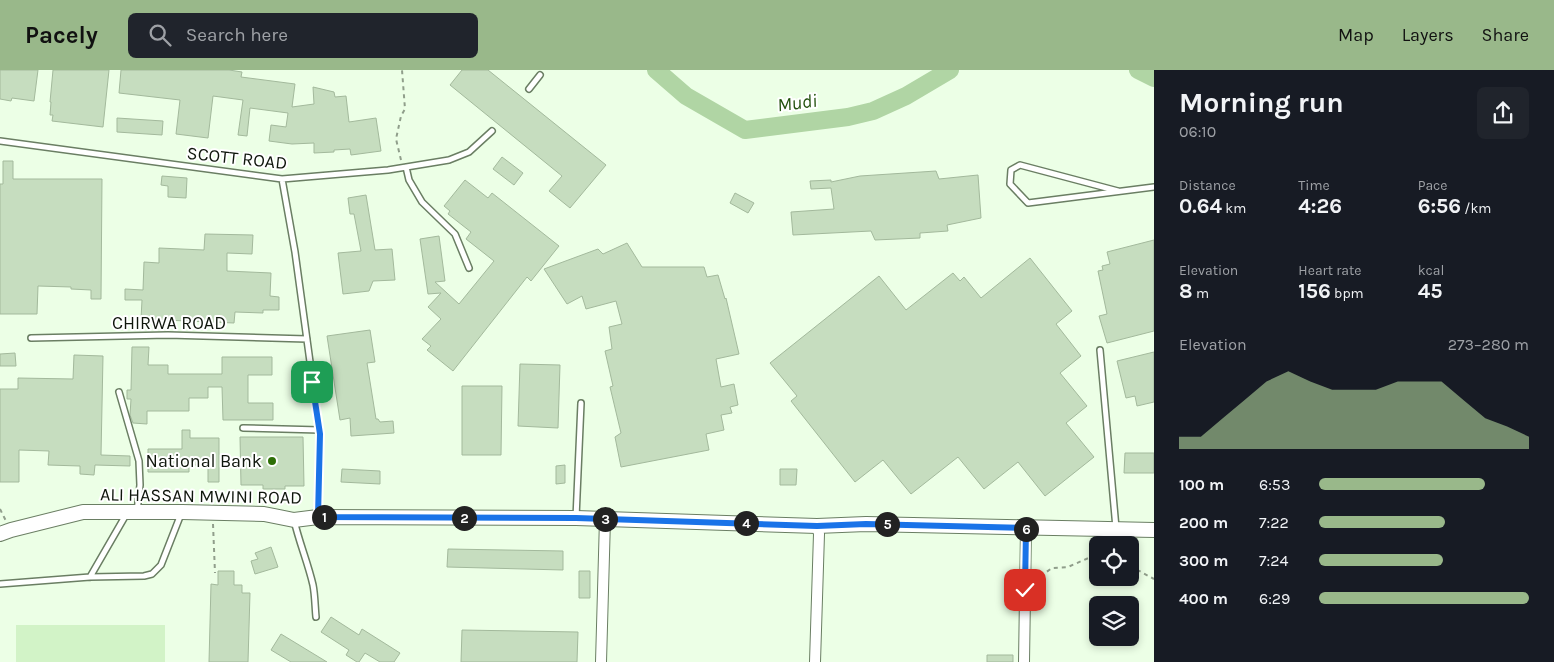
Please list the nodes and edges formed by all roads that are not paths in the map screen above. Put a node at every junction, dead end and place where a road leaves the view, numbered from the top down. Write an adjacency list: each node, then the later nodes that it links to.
1 (540, 75): 2 (lane)
2 (529, 88)
3 (492, 131): 5 (lane, SCOTT ROAD)
4 (0, 141): 6 (lane, SCOTT ROAD)
5 (404, 167): 6 (lane, SCOTT ROAD); 9 (lane)
6 (282, 179): 11 (lane)
7 (1154, 187): 8 (lane)
8 (1118, 191): 8 (lane)
9 (469, 268)
10 (31, 338): 11 (lane, CHIRWA ROAD)
11 (307, 340): 16 (lane)
12 (1100, 350): 25 (lane)
13 (119, 392): 17 (lane)
14 (581, 403): 20 (lane)
15 (243, 428): 16 (lane)
16 (320, 430): 19 (lane)
17 (132, 512): 18 (main road, ALI HASSAN MWINI ROAD); 27 (main road, ALI HASSAN MWINI ROAD); 28 (lane)
18 (182, 512): 22 (main road, ALI HASSAN MWINI ROAD); 28 (lane)
19 (318, 517): 20 (main road, ALI HASSAN MWINI ROAD); 22 (main road, ALI HASSAN MWINI ROAD)
20 (576, 518): 21 (main road, ALI HASSAN MWINI ROAD)
21 (605, 519): 23 (main road, ALI HASSAN MWINI ROAD); 31 (street)
22 (294, 520): 30 (lane)
23 (817, 526): 24 (main road, ALI HASSAN MWINI ROAD); 32 (street)
24 (1026, 528): 25 (main road, ALI HASSAN MWINI ROAD); 33 (street)
25 (1116, 528): 26 (main road, ALI HASSAN MWINI ROAD)
26 (1154, 530)
27 (0, 534)
28 (90, 577): 29 (lane)
29 (0, 584)
30 (316, 617)
31 (601, 662)
32 (815, 662)
33 (1024, 662)

